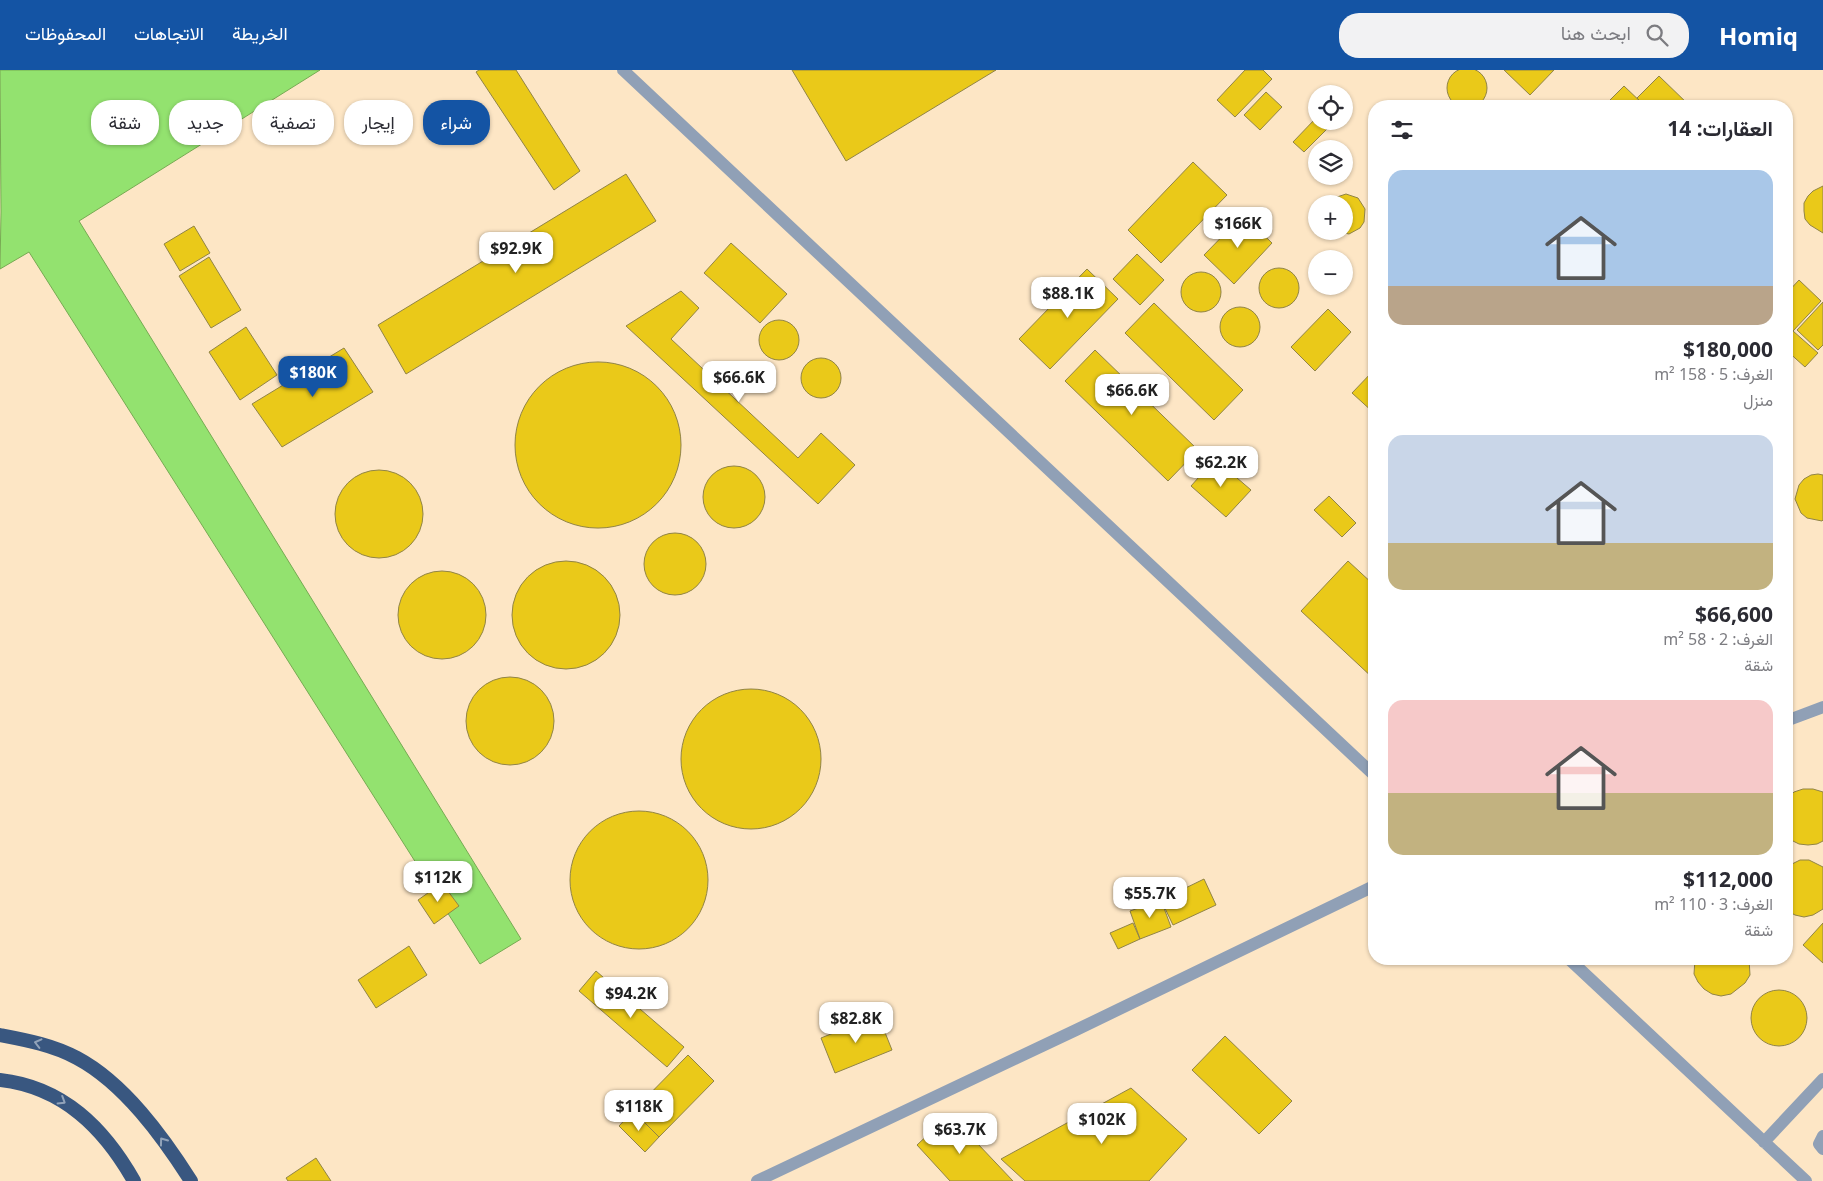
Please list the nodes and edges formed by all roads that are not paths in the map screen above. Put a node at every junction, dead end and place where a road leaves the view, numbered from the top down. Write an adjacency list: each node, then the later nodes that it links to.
1 (623, 70): 4 (lane)
2 (1823, 707): 3 (lane)
3 (1793, 718)
4 (1368, 769)
5 (1368, 889): 15 (lane)
6 (1575, 965): 11 (lane)
7 (0, 1035): 14 (highway, one-way to 7)
8 (1823, 1079): 11 (lane)
9 (0, 1080): 13 (highway, one-way to 13)
10 (1823, 1136): 12 (lane)
11 (1764, 1142): 16 (lane)
12 (1823, 1149)
13 (134, 1181)
14 (191, 1181)
15 (756, 1181)
16 (1806, 1181)

